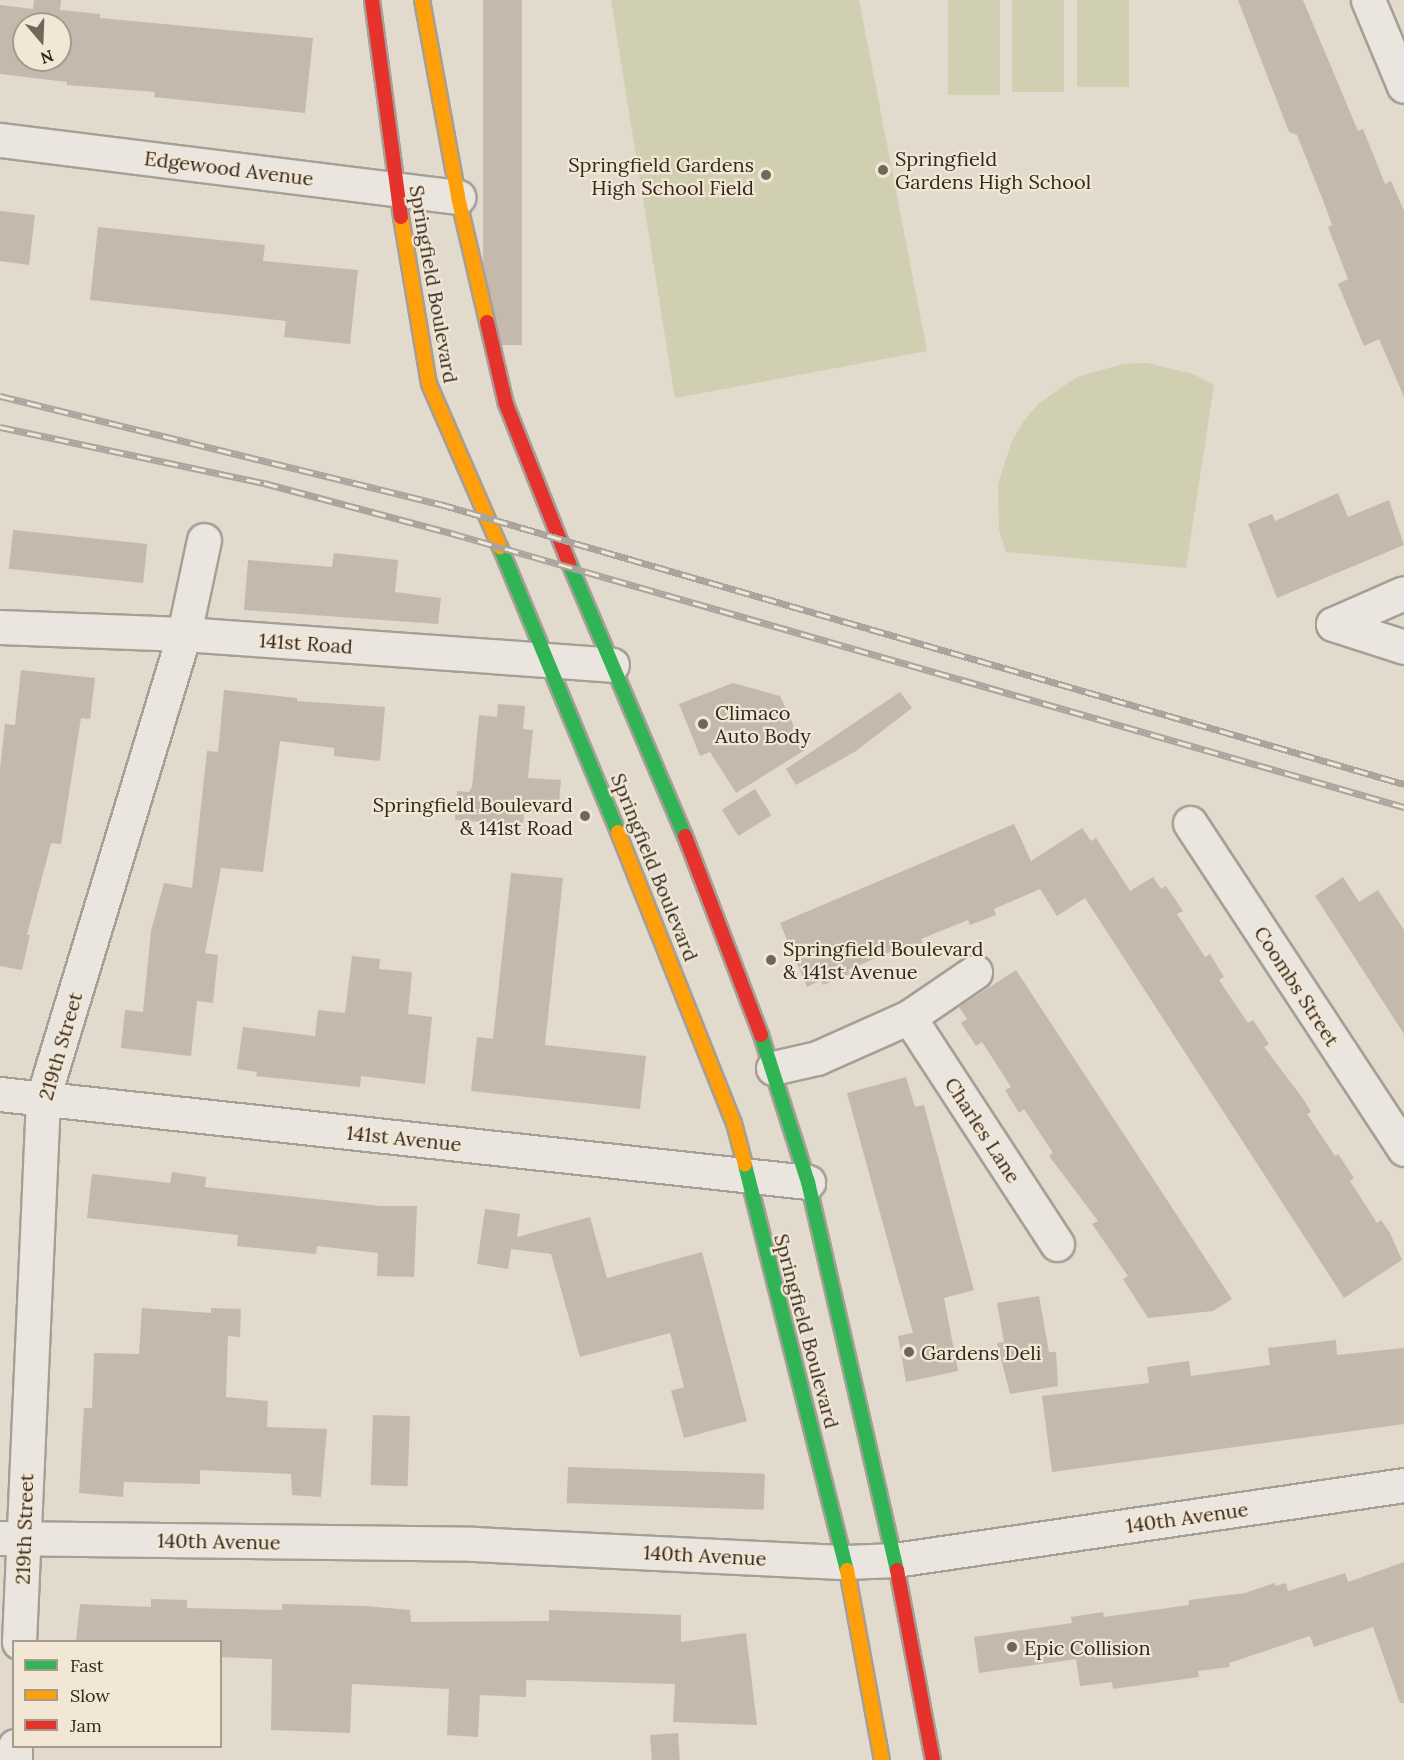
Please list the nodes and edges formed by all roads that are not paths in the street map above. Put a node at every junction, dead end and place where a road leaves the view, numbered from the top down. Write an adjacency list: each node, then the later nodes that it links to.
1 (372, 0): 6 (main road, Springfield Boulevard)
2 (422, 0): 7 (main road, Springfield Boulevard)
3 (1368, 0): 4 (street)
4 (1404, 86)
5 (0, 140): 6 (street, Edgewood Avenue)
6 (396, 189): 7 (street, Edgewood Avenue); 13 (main road, Springfield Boulevard)
7 (458, 197): 14 (main road, Springfield Boulevard)
8 (204, 540): 11 (street, 219th Street)
9 (1404, 593): 12 (street)
10 (0, 627): 11 (street, 141st Road)
11 (184, 634): 13 (street, 141st Road); 20 (street, 219th Street)
12 (1404, 647)
13 (549, 660): 14 (street, 141st Road); 22 (main road, Springfield Boulevard)
14 (612, 665): 18 (main road, Springfield Boulevard)
15 (1190, 823): 21 (street, Coombs Street)
16 (975, 972): 17 (street)
17 (909, 1017): 18 (street); 24 (street, Charles Lane)
18 (773, 1068): 23 (main road, Springfield Boulevard)
19 (0, 1094): 20 (street, 141st Avenue)
20 (43, 1098): 22 (street, 141st Avenue); 26 (street, 219th Street)
21 (1404, 1149)
22 (746, 1175): 23 (street, 141st Avenue); 28 (main road, Springfield Boulevard)
23 (808, 1182): 27 (main road, Springfield Boulevard)
24 (1057, 1244)
25 (1404, 1485): 27 (street, 140th Avenue)
26 (11, 1538): 28 (street, 140th Avenue); 29 (street, 219th Street)
27 (895, 1560): 28 (street, 140th Avenue); 31 (main road, Springfield Boulevard)
28 (846, 1562): 30 (main road, Springfield Boulevard)
29 (19, 1640)
30 (882, 1760)
31 (933, 1760)

